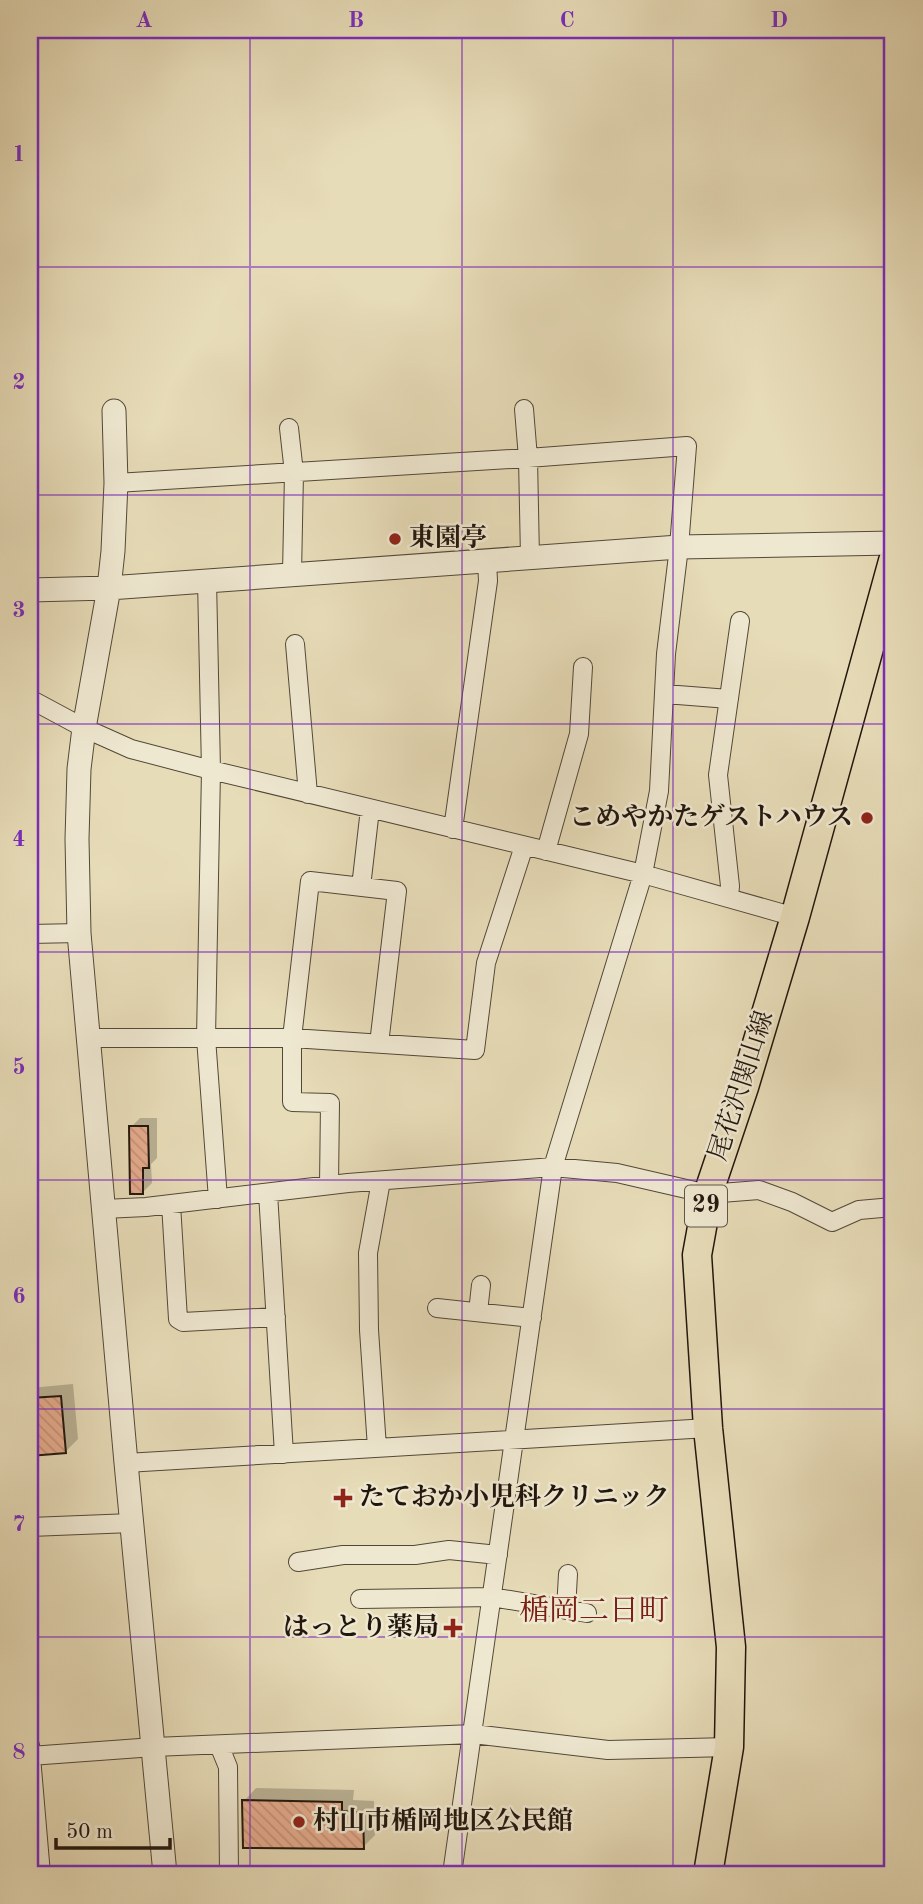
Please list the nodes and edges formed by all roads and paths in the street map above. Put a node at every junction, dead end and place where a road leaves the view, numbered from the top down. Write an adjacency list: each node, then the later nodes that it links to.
1 (524, 409): 4 (street)
2 (114, 411): 6 (street)
3 (289, 428): 5 (street)
4 (528, 458): 5 (street); 8 (street); 9 (street)
5 (294, 472): 6 (street); 12 (street)
6 (116, 483): 14 (street)
7 (893, 543): 8 (street)
8 (679, 547): 9 (street); 19 (street)
9 (530, 558): 10 (street)
10 (487, 561): 12 (street); 26 (street)
11 (893, 561): 32 (main road, 尾花沢関山線 / 29)
12 (292, 574): 13 (street)
13 (207, 580): 14 (street); 23 (street)
14 (109, 588): 15 (street); 22 (street)
15 (30, 590)
16 (740, 621): 21 (street)
17 (295, 644): 24 (street)
18 (583, 667): 28 (street)
19 (665, 694): 21 (street); 29 (street)
20 (30, 699): 22 (street)
21 (729, 699): 31 (street)
22 (84, 727): 23 (street); 33 (street)
23 (211, 770): 24 (street); 36 (street)
24 (308, 794): 25 (street)
25 (370, 808): 26 (street); 30 (street)
26 (453, 829): 27 (street)
27 (524, 846): 28 (street); 38 (street)
28 (546, 851): 29 (street)
29 (643, 874): 31 (street); 39 (street)
30 (361, 887): 37 (street); 38 (street)
31 (729, 898): 32 (street)
32 (794, 917): 43 (main road, 尾花沢関山線 / 29)
33 (79, 933): 34 (street); 35 (street)
34 (30, 934)
35 (88, 1038): 36 (street); 47 (street)
36 (206, 1038): 37 (street); 44 (street)
37 (292, 1038): 38 (street); 41 (street)
38 (379, 1044)
39 (553, 1167): 40 (street); 43 (street); 52 (street)
40 (380, 1181): 41 (street); 55 (street)
41 (329, 1185): 42 (street)
42 (268, 1193): 44 (street); 51 (street)
43 (708, 1194): 46 (street); 53 (main road, 尾花沢関山線 / 29)
44 (218, 1199): 45 (street)
45 (171, 1204): 47 (street); 51 (street)
46 (893, 1207)
47 (104, 1209): 57 (street)
48 (481, 1285): 50 (street)
49 (437, 1308): 50 (street)
50 (478, 1312): 52 (street)
51 (276, 1317): 56 (street)
52 (532, 1318): 54 (street)
53 (708, 1428): 54 (street); 70 (main road, 尾花沢関山線 / 29)
54 (515, 1440): 55 (street); 60 (street)
55 (377, 1448): 56 (street)
56 (284, 1454): 57 (street)
57 (126, 1463): 58 (street)
58 (132, 1523): 59 (street); 69 (street)
59 (30, 1527)
60 (498, 1555): 61 (street); 63 (street)
61 (299, 1562)
62 (568, 1574): 65 (street)
63 (492, 1597): 64 (street); 65 (street); 67 (street)
64 (360, 1599)
65 (566, 1610): 66 (street)
66 (587, 1613)
67 (473, 1734): 68 (street); 70 (street); 75 (street)
68 (219, 1745): 69 (street); 74 (street)
69 (154, 1747): 71 (street); 73 (street)
70 (729, 1747): 76 (main road, 尾花沢関山線 / 29)
71 (30, 1752): 72 (street)
72 (41, 1874)
73 (166, 1874)
74 (229, 1874)
75 (453, 1874)
76 (708, 1874)

